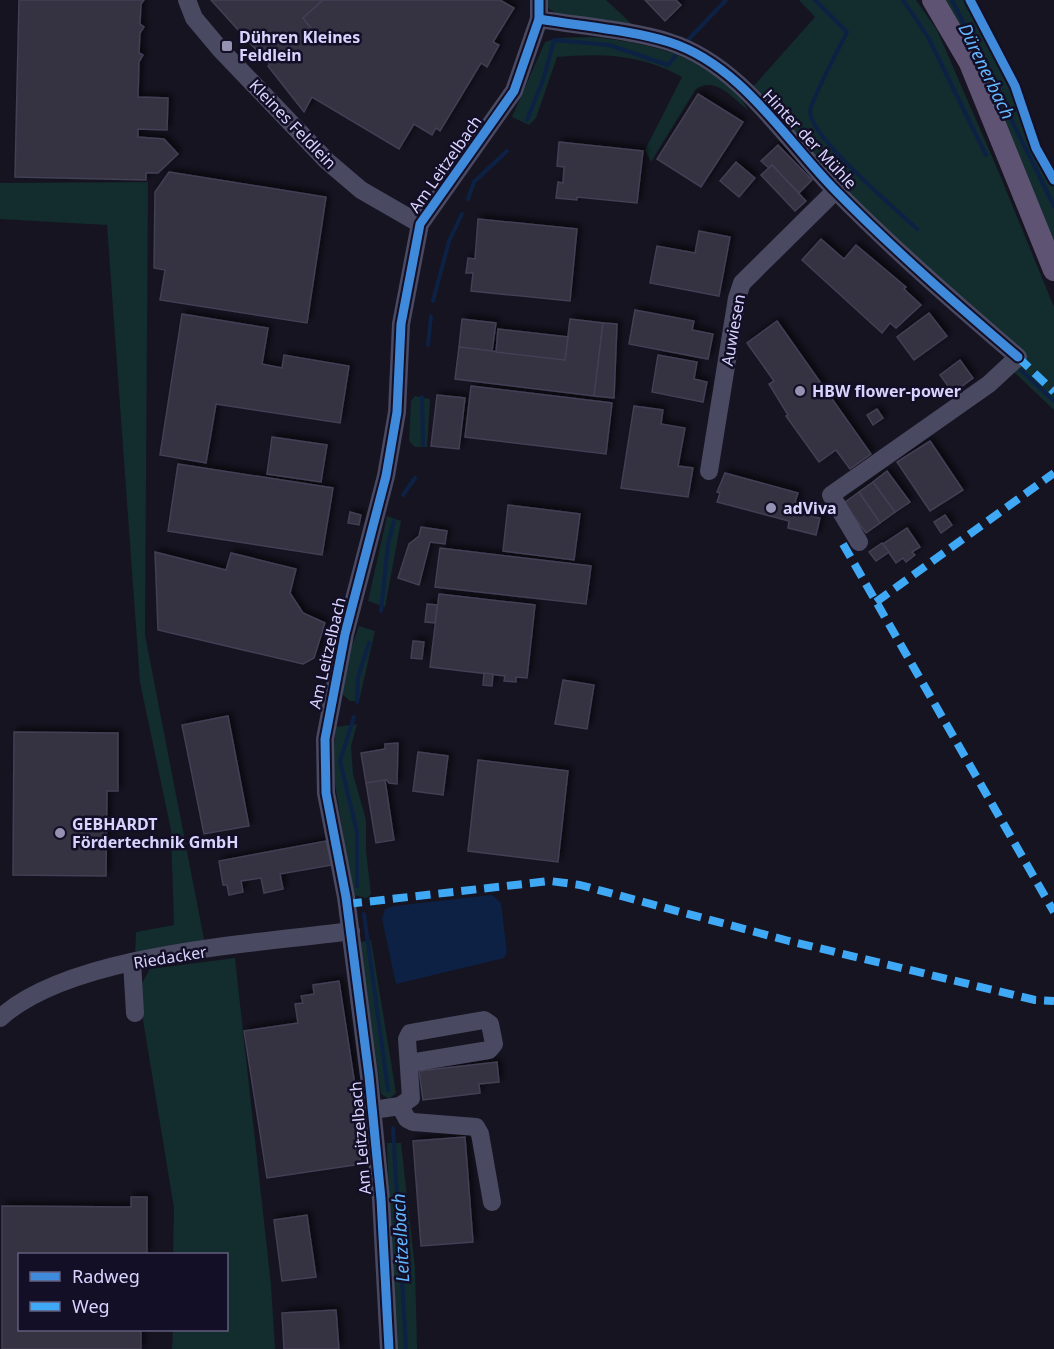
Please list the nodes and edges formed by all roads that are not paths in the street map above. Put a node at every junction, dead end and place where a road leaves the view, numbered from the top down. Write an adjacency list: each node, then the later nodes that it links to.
1 (187, 0): 6 (street, Kleines Feldlein)
2 (539, 0): 4 (street, Am Leitzelbach)
3 (933, 0): 7 (main road)
4 (539, 20): 5 (street, Hinter der Mühle); 6 (street, Am Leitzelbach)
5 (835, 190): 8 (street, Auwiesen); 9 (street, Hinter der Mühle)
6 (420, 224): 10 (street, Am Leitzelbach)
7 (1054, 270)
8 (709, 471)
9 (859, 542)
10 (351, 931): 11 (street, Riedacker); 16 (street, Am Leitzelbach)
11 (132, 962): 12 (street); 13 (street, Riedacker)
12 (135, 1013)
13 (0, 1018)
14 (410, 1063): 15 (street)
15 (400, 1106): 16 (street); 17 (street)
16 (373, 1110): 18 (street, Am Leitzelbach)
17 (492, 1202)
18 (389, 1349)

